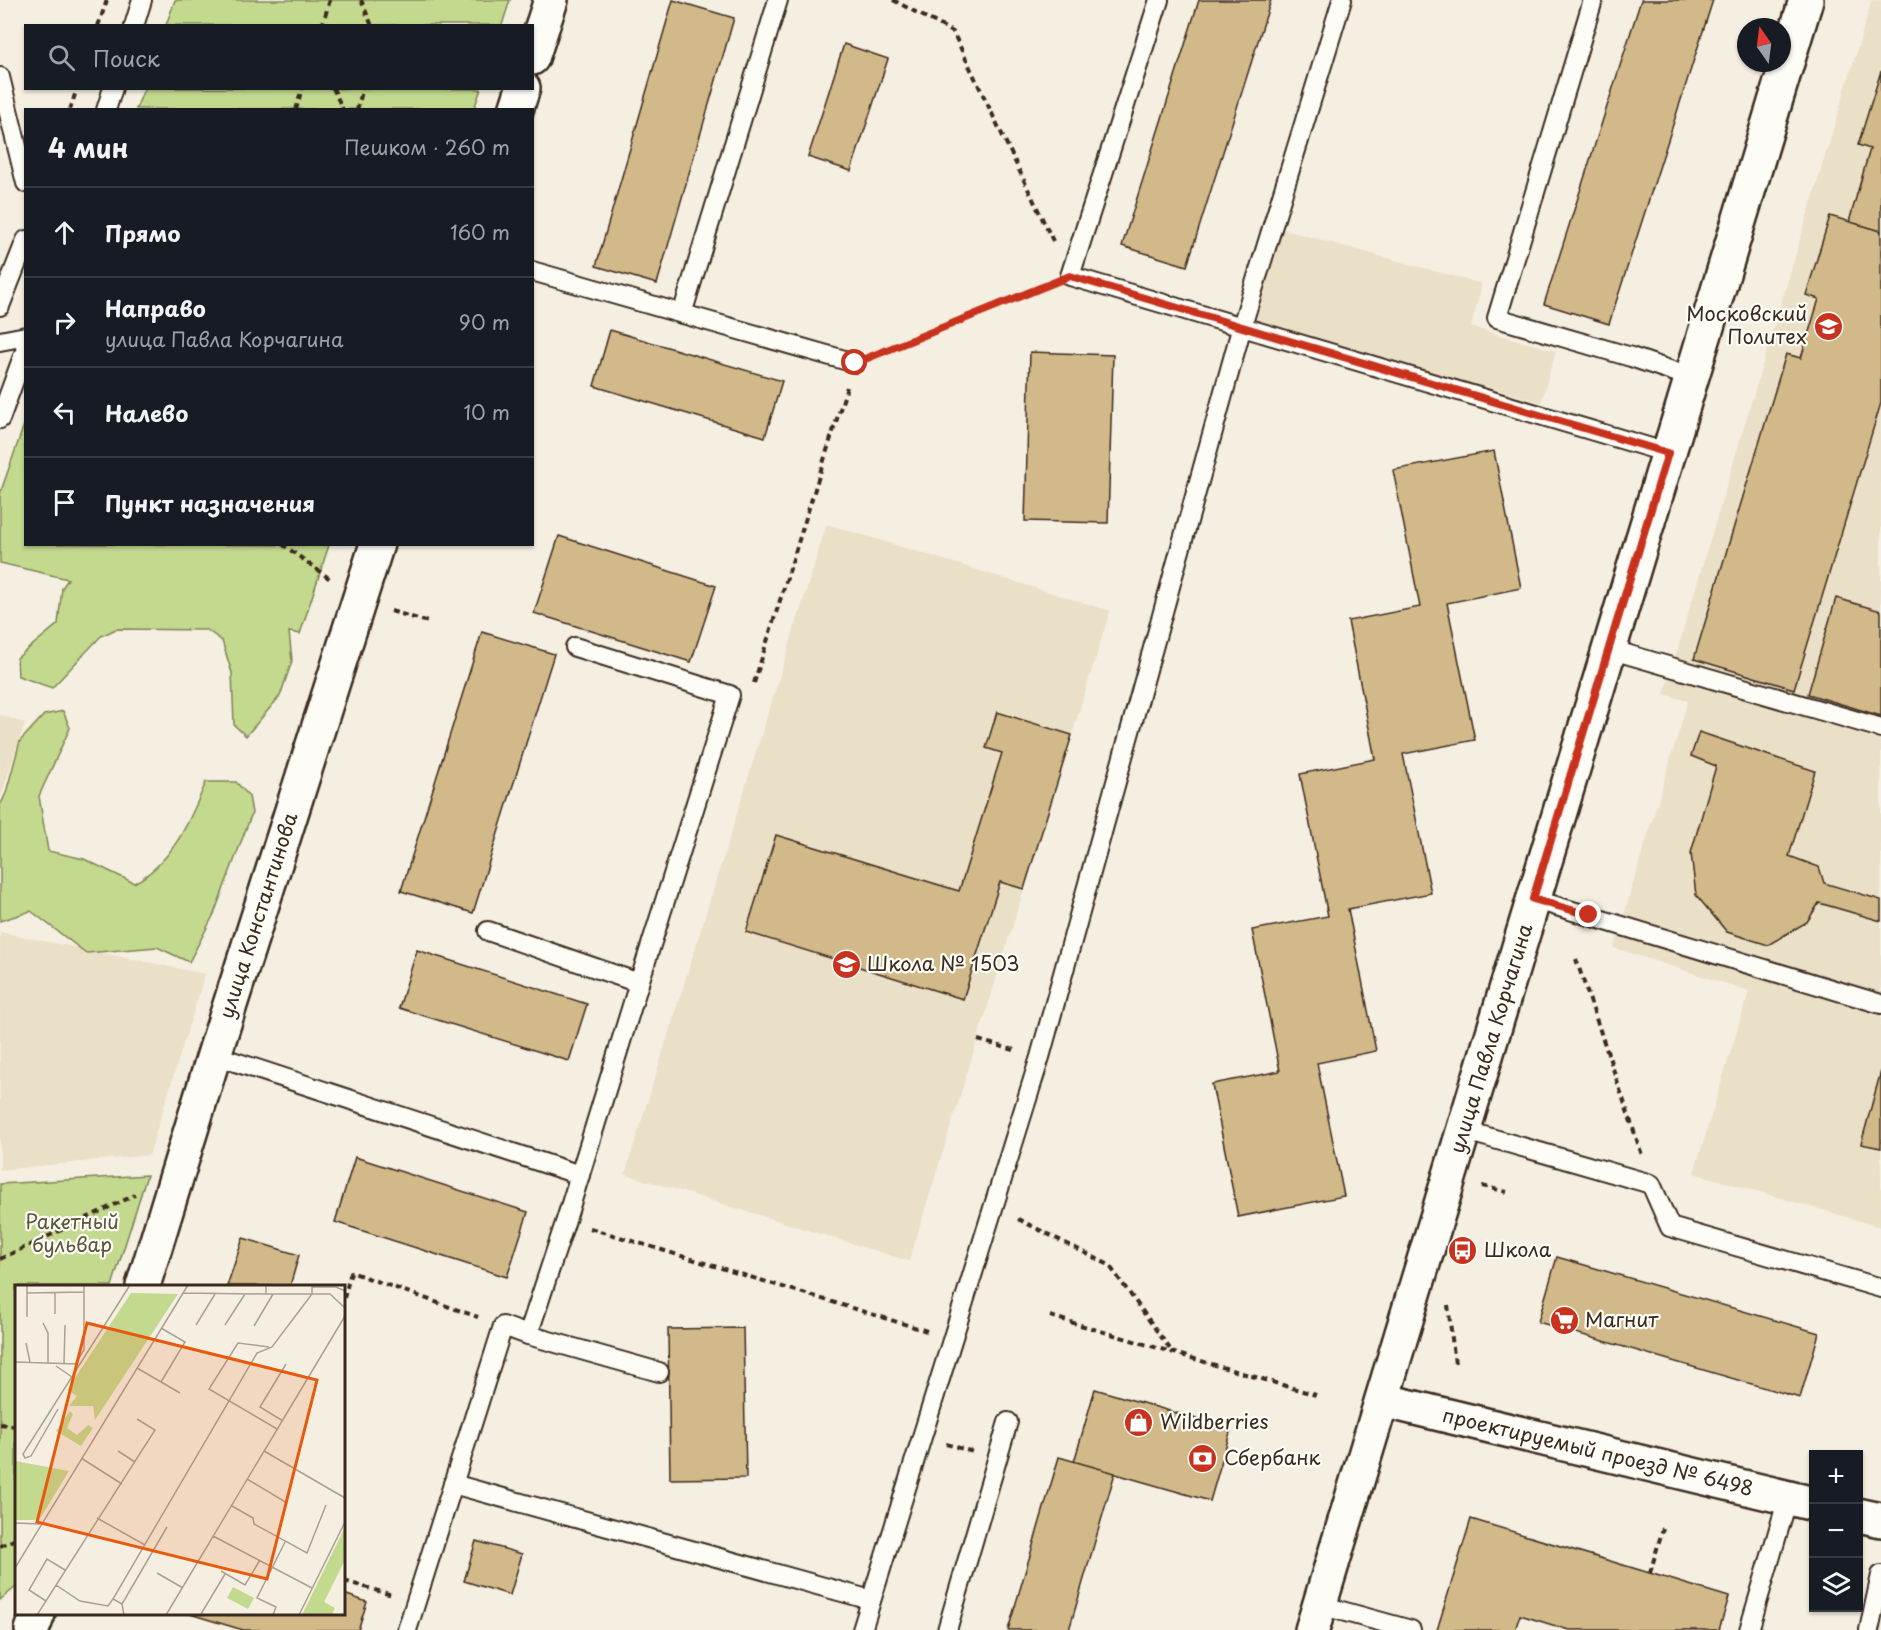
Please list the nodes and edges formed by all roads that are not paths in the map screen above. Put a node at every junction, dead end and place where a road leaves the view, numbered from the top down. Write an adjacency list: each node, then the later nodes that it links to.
1 (142, 0): 8 (lane)
2 (551, 0): 9 (street)
3 (778, 0): 20 (lane)
4 (1159, 0): 21 (lane)
5 (1342, 0): 21 (lane)
6 (1593, 0): 26 (lane)
7 (1806, 0): 26 (street, улица Павла Корчагина)
8 (135, 24)
9 (534, 52)
10 (0, 78): 15 (lane)
11 (112, 90): 13 (lane)
12 (522, 90): 14 (street)
13 (107, 108)
14 (517, 108)
15 (24, 175)
16 (24, 251): 18 (lane)
17 (534, 272): 20 (lane)
18 (19, 277): 19 (lane)
19 (0, 306)
20 (682, 314): 25 (lane)
21 (1242, 326): 28 (lane); 51 (lane)
22 (24, 336): 23 (lane)
23 (0, 341)
24 (24, 353): 27 (lane)
25 (855, 363)
26 (1693, 378): 28 (street, улица Павла Корчагина)
27 (0, 419)
28 (1668, 453): 31 (street, улица Павла Корчагина)
29 (376, 546): 37 (street, улица Константинова)
30 (574, 647): 35 (lane)
31 (1609, 649): 32 (lane); 33 (street, улица Павла Корчагина)
32 (1881, 728)
33 (1533, 899): 36 (lane); 38 (street, улица Павла Корчагина)
34 (488, 931): 35 (lane)
35 (639, 983): 39 (lane)
36 (1881, 1004)
37 (214, 1055): 39 (lane); 40 (street, улица Константинова)
38 (1463, 1130): 41 (lane); 44 (street, улица Павла Корчагина)
39 (580, 1175): 42 (lane)
40 (144, 1285)
41 (1881, 1288)
42 (528, 1335): 43 (lane); 46 (lane)
43 (658, 1372)
44 (1382, 1400): 47 (street, проектируемый проезд № 6498); 53 (street, улица Павла Корчагина)
45 (1008, 1422): 57 (lane)
46 (453, 1484): 51 (lane); 55 (lane)
47 (1801, 1501): 59 (lane)
48 (1863, 1516): 49 (street)
49 (1881, 1520)
50 (1881, 1575): 60 (lane)
51 (872, 1600): 56 (lane)
52 (38, 1615): 54 (street)
53 (1316, 1618): 58 (lane)
54 (32, 1630)
55 (407, 1630)
56 (862, 1630)
57 (947, 1630)
58 (1411, 1630)
59 (1749, 1630)
60 (1869, 1630)

